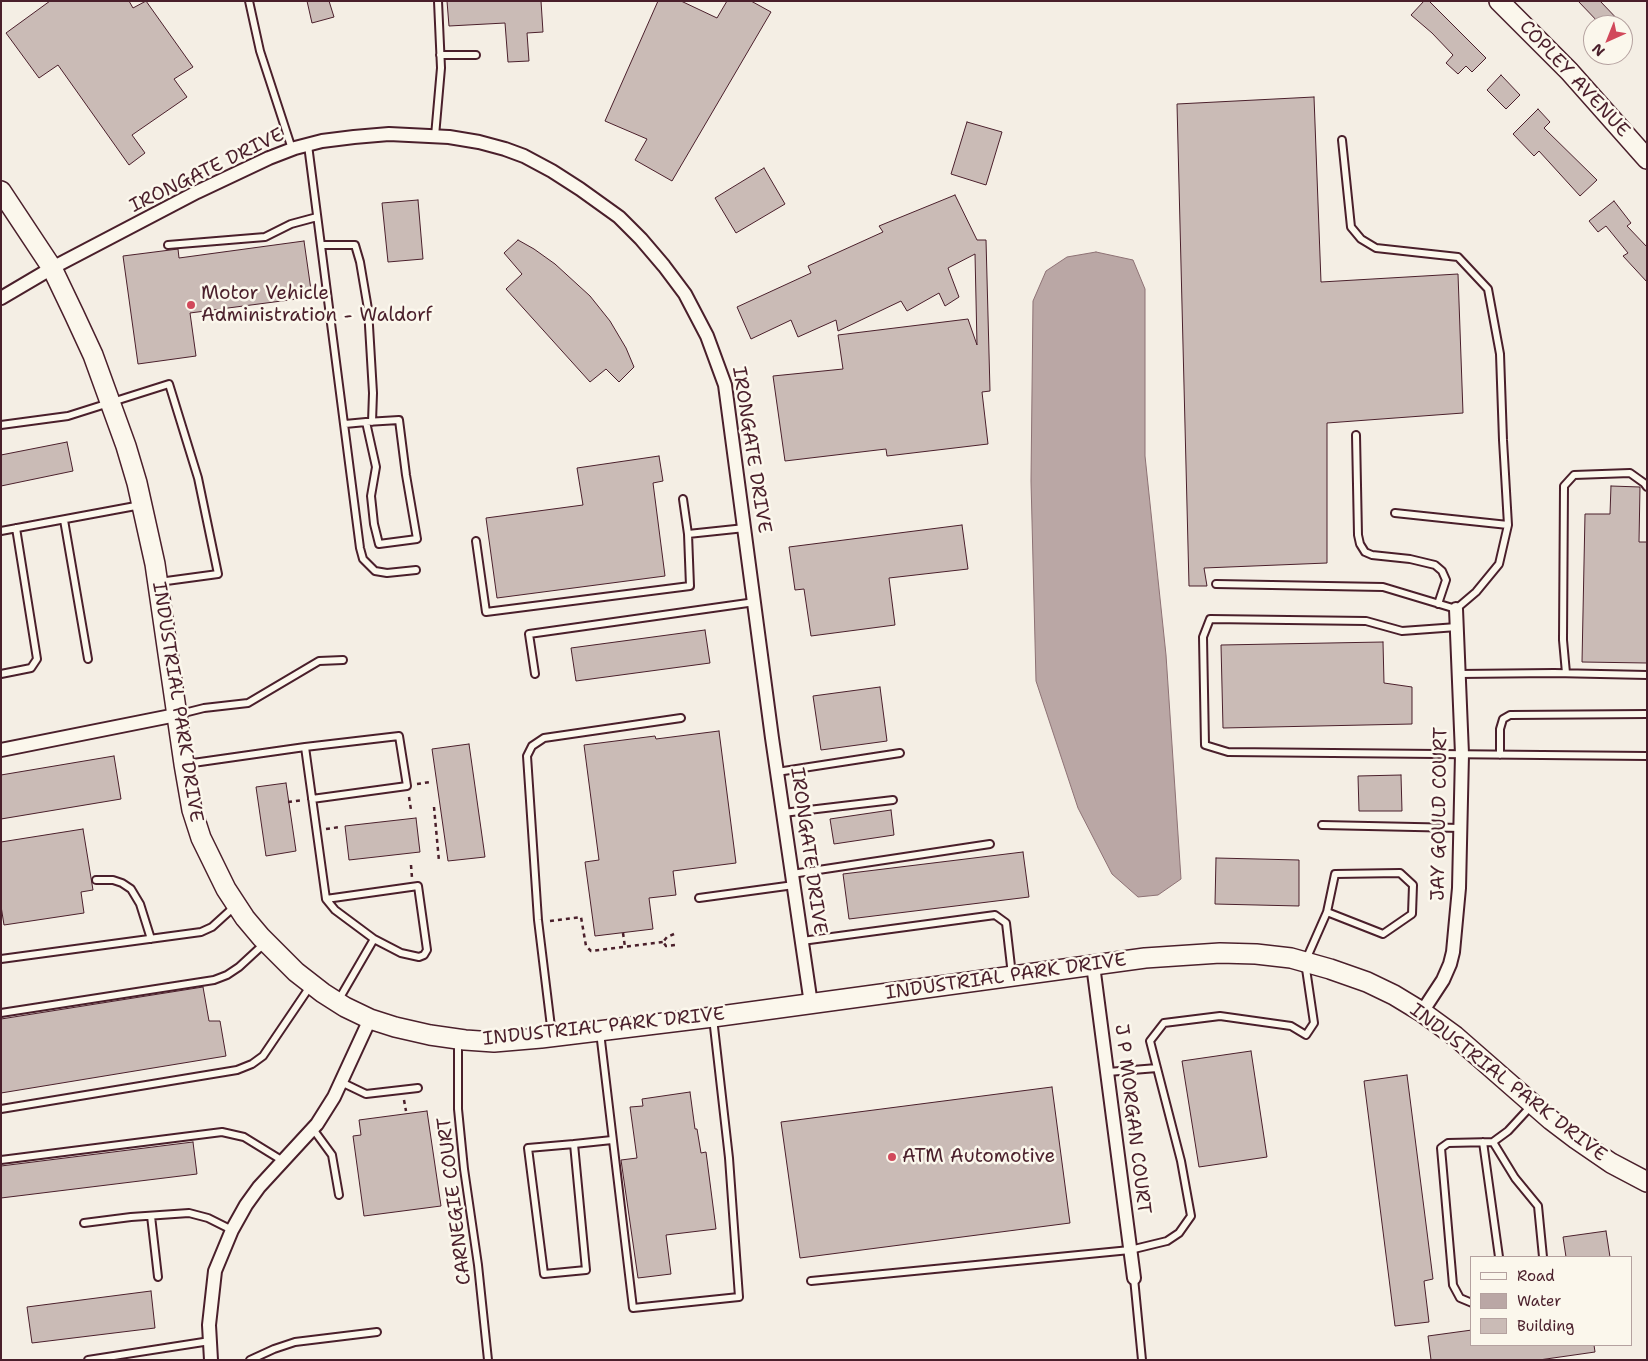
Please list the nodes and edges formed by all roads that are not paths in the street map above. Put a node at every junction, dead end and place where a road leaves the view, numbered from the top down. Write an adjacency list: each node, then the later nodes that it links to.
1 (249, 1): 9 (lane)
2 (438, 1): 4 (lane)
3 (1500, 1): 10 (street, COPLEY AVENUE)
4 (440, 55): 5 (lane); 6 (lane)
5 (476, 55)
6 (435, 136): 8 (street, IRONGATE DRIVE); 29 (street, IRONGATE DRIVE)
7 (1342, 140): 27 (lane)
8 (308, 145): 9 (street, IRONGATE DRIVE); 12 (lane)
9 (292, 149): 15 (street, IRONGATE DRIVE)
10 (1647, 159)
11 (1, 191): 15 (street, INDUSTRIAL PARK DRIVE)
12 (317, 217): 13 (lane); 14 (lane)
13 (168, 245)
14 (321, 245): 18 (lane); 19 (lane)
15 (52, 268): 16 (street, IRONGATE DRIVE); 17 (street, INDUSTRIAL PARK DRIVE)
16 (1, 298)
17 (110, 402): 20 (lane); 24 (street, INDUSTRIAL PARK DRIVE); 34 (lane)
18 (369, 422): 18 (lane); 19 (lane)
19 (345, 424): 33 (lane)
20 (1, 425)
21 (1356, 436): 37 (lane)
22 (1647, 486): 42 (lane)
23 (683, 499): 31 (lane)
24 (142, 505): 26 (lane); 34 (street, INDUSTRIAL PARK DRIVE)
25 (1395, 514): 27 (lane)
26 (64, 520): 28 (lane); 40 (lane)
27 (1508, 525): 38 (lane)
28 (16, 528): 30 (lane); 43 (lane)
29 (745, 528): 31 (lane); 36 (street, IRONGATE DRIVE)
30 (1, 531)
31 (688, 534): 32 (lane)
32 (476, 541)
33 (416, 570)
34 (158, 582): 48 (street, INDUSTRIAL PARK DRIVE)
35 (1216, 584): 37 (lane)
36 (755, 602): 44 (lane); 57 (street, IRONGATE DRIVE)
37 (1438, 604): 38 (lane)
38 (1456, 609): 39 (street, JAY GOULD COURT)
39 (1457, 627): 45 (street, JAY GOULD COURT); 53 (lane)
40 (88, 659)
41 (343, 660): 48 (lane)
42 (1566, 673): 45 (lane); 46 (lane)
43 (1, 674)
44 (535, 674)
45 (1459, 674): 53 (street, JAY GOULD COURT)
46 (1647, 675)
47 (1647, 714): 54 (lane)
48 (176, 715): 51 (street); 56 (street, INDUSTRIAL PARK DRIVE)
49 (681, 718): 86 (lane)
50 (305, 747): 56 (lane); 58 (lane); 58 (lane)
51 (1, 750)
52 (900, 753): 57 (lane)
53 (1462, 754): 54 (lane); 62 (street, JAY GOULD COURT)
54 (1500, 754): 55 (lane)
55 (1647, 756)
56 (184, 764): 68 (street, INDUSTRIAL PARK DRIVE)
57 (777, 772): 60 (street, IRONGATE DRIVE)
58 (312, 798): 67 (lane)
59 (893, 800): 60 (lane)
60 (783, 813): 65 (street, IRONGATE DRIVE)
61 (1322, 825): 62 (lane)
62 (1461, 828): 81 (street, JAY GOULD COURT)
63 (990, 844): 65 (lane)
64 (96, 880): 70 (lane)
65 (793, 880): 66 (lane); 72 (street, IRONGATE DRIVE)
66 (699, 898)
67 (326, 899): 71 (lane); 71 (lane)
68 (236, 904): 70 (lane); 73 (street, INDUSTRIAL PARK DRIVE)
69 (1327, 912): 69 (lane); 75 (lane)
70 (151, 939): 74 (lane)
71 (374, 939): 79 (lane)
72 (802, 941): 77 (lane); 80 (street, IRONGATE DRIVE)
73 (266, 942): 78 (street, INDUSTRIAL PARK DRIVE); 82 (lane)
74 (1, 959)
75 (1305, 962): 76 (street, INDUSTRIAL PARK DRIVE); 81 (street, INDUSTRIAL PARK DRIVE); 88 (lane)
76 (1093, 965): 77 (street, INDUSTRIAL PARK DRIVE); 89 (street, J P MORGAN COURT)
77 (1012, 976): 80 (street, INDUSTRIAL PARK DRIVE)
78 (312, 984): 79 (street, INDUSTRIAL PARK DRIVE); 93 (lane)
79 (337, 1002): 84 (street, INDUSTRIAL PARK DRIVE)
80 (811, 1004): 83 (street, INDUSTRIAL PARK DRIVE)
81 (1422, 1012): 92 (street, INDUSTRIAL PARK DRIVE)
82 (1, 1013)
83 (713, 1017): 85 (street, INDUSTRIAL PARK DRIVE); 95 (lane)
84 (370, 1019): 87 (street, INDUSTRIAL PARK DRIVE); 90 (street)
85 (600, 1031): 86 (street, INDUSTRIAL PARK DRIVE); 95 (lane)
86 (552, 1037): 87 (street, INDUSTRIAL PARK DRIVE)
87 (458, 1039): 118 (lane, CARNEGIE COURT)
88 (1157, 1068): 89 (lane); 106 (lane)
89 (1108, 1072): 106 (street, J P MORGAN COURT)
90 (341, 1082): 91 (lane); 94 (street)
91 (418, 1088)
92 (1533, 1104): 97 (lane); 101 (street, INDUSTRIAL PARK DRIVE)
93 (1, 1109)
94 (313, 1129): 100 (street); 102 (lane)
95 (612, 1140): 98 (lane)
96 (1483, 1142): 97 (lane); 107 (lane); 112 (lane)
97 (1493, 1142): 108 (lane)
98 (574, 1144): 98 (lane)
99 (1, 1160): 100 (lane)
100 (284, 1162): 105 (street)
101 (1647, 1182)
102 (339, 1195)
103 (151, 1216): 104 (lane); 105 (lane); 109 (lane)
104 (84, 1223)
105 (232, 1230): 114 (street)
106 (1130, 1250): 110 (street, J P MORGAN COURT); 111 (lane)
107 (1499, 1256)
108 (1543, 1256)
109 (158, 1277)
110 (1134, 1278): 119 (lane)
111 (811, 1281)
112 (1470, 1302)
113 (377, 1332): 117 (lane)
114 (210, 1341): 115 (lane); 116 (street)
115 (88, 1360)
116 (211, 1360)
117 (250, 1360)
118 (488, 1360)
119 (1142, 1360)

